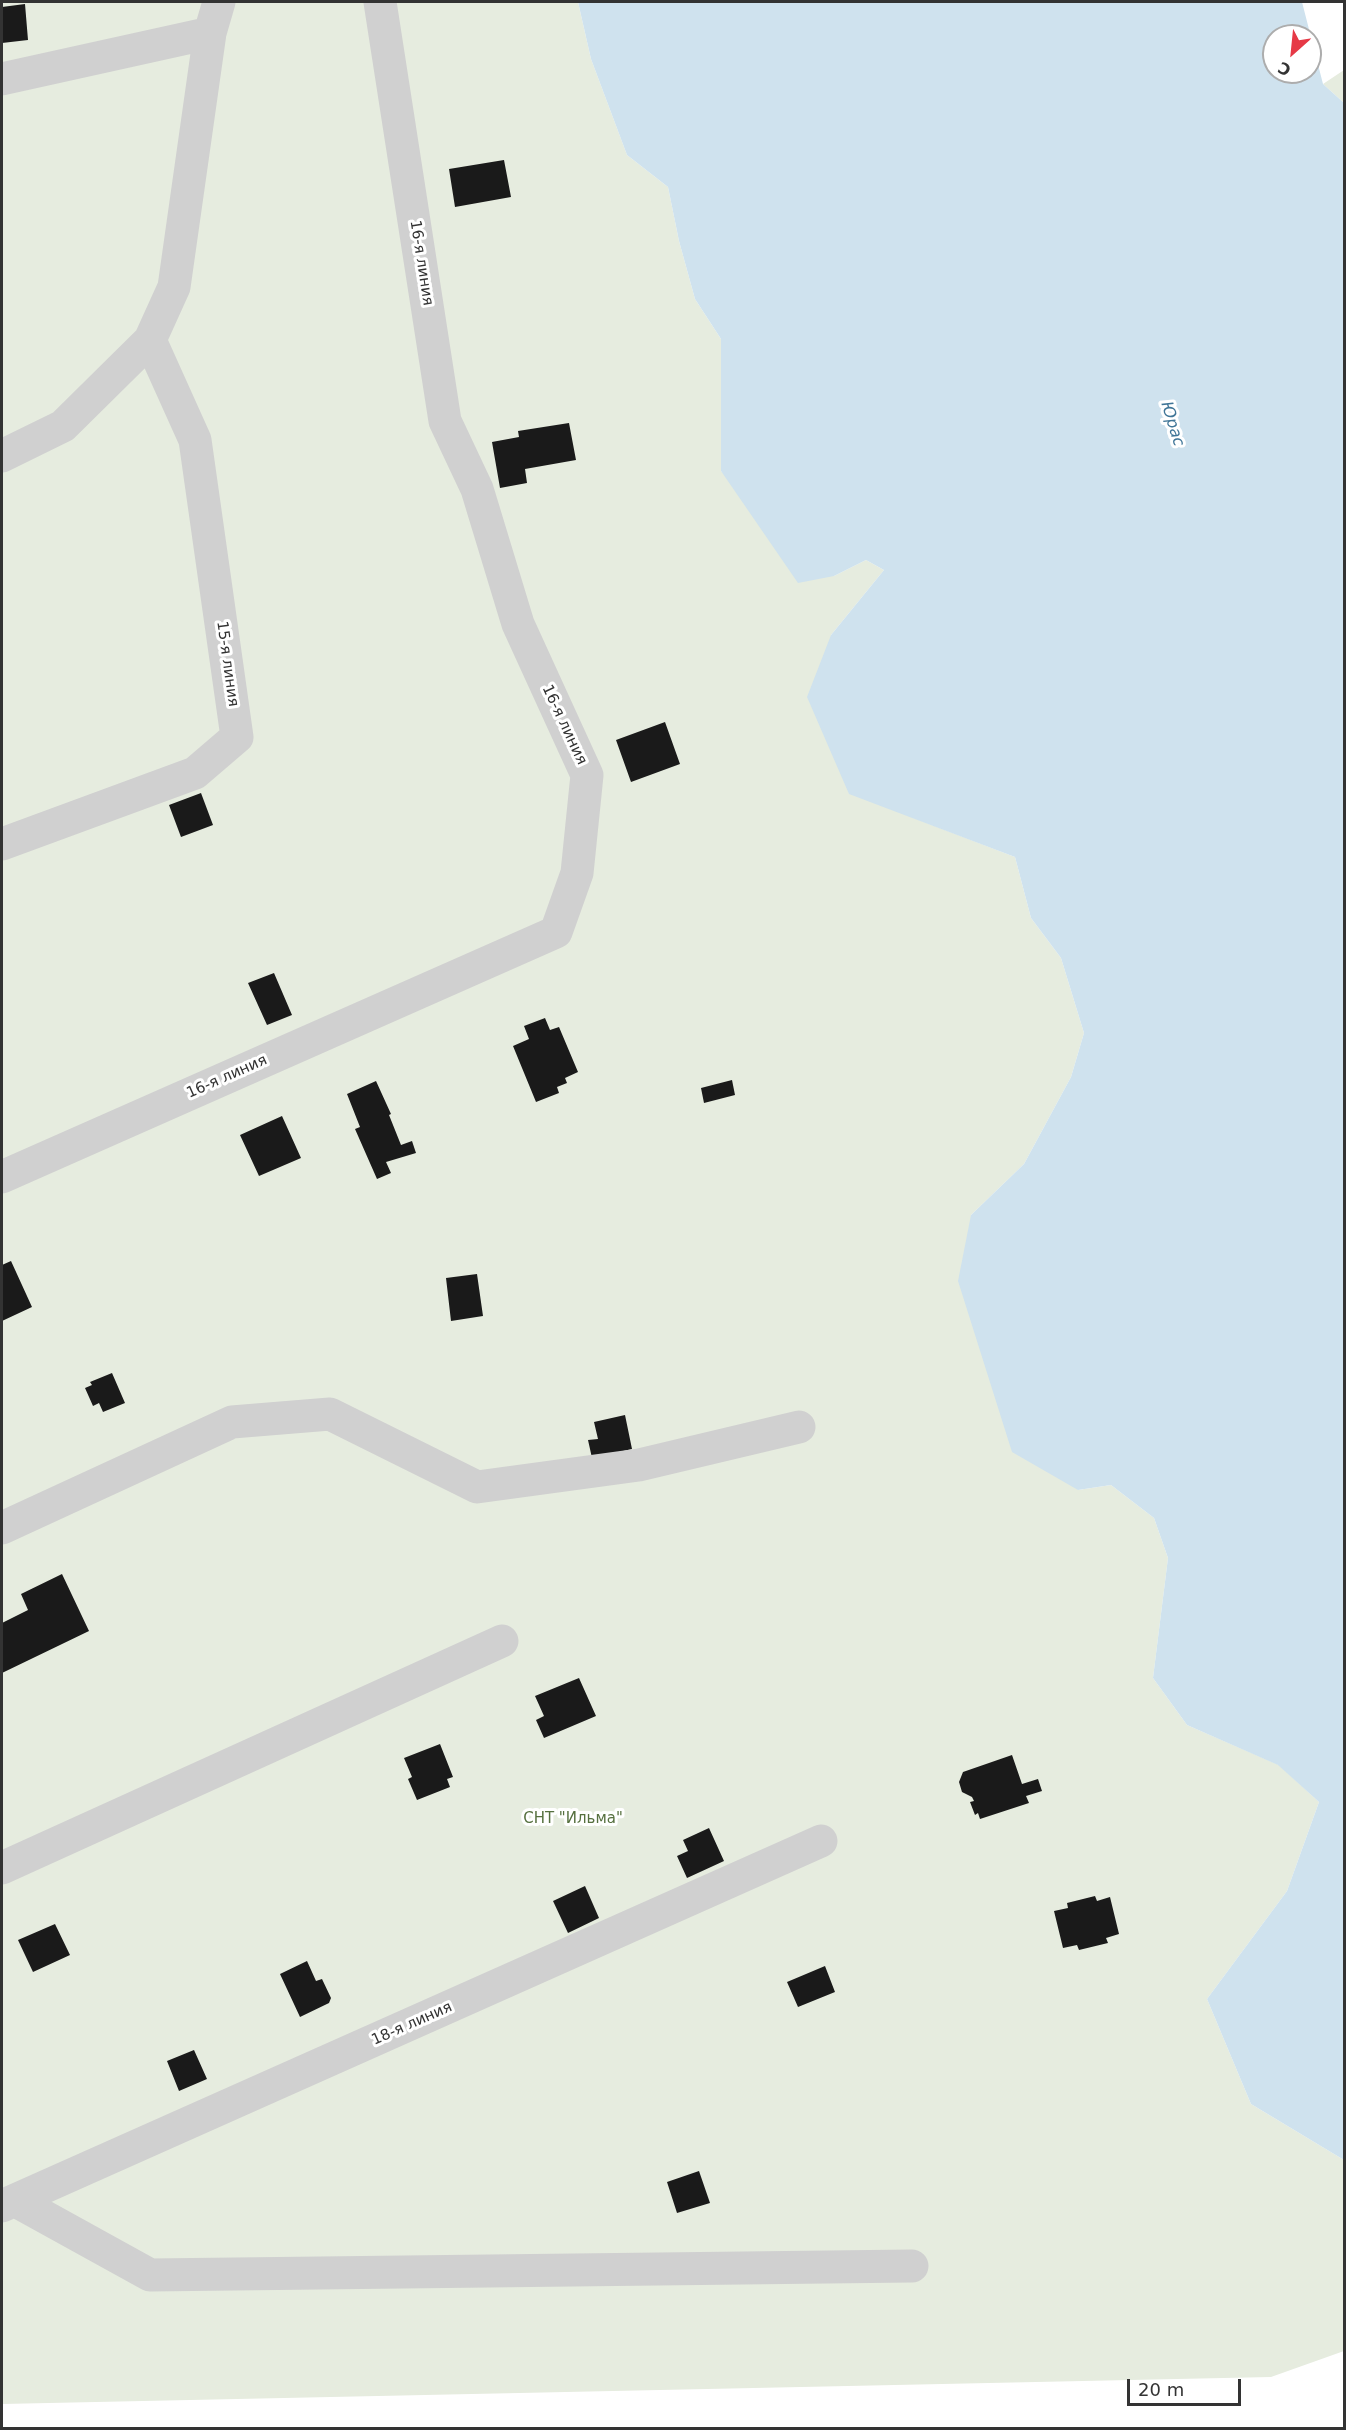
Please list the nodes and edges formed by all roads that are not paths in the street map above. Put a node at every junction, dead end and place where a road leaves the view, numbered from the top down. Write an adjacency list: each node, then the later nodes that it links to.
1 (219, 2): 3 (street)
2 (380, 2): 8 (street, 16-я линия)
3 (210, 33): 4 (street); 5 (street)
4 (2, 79)
5 (150, 340): 6 (street); 7 (street, 15-я линия)
6 (2, 456)
7 (2, 844)
8 (2, 1177)
9 (799, 1427): 10 (street)
10 (2, 1528)
11 (502, 1641): 13 (street)
12 (821, 1841): 14 (street, 18-я линия)
13 (2, 1868)
14 (9, 2203): 15 (street)
15 (912, 2266)

